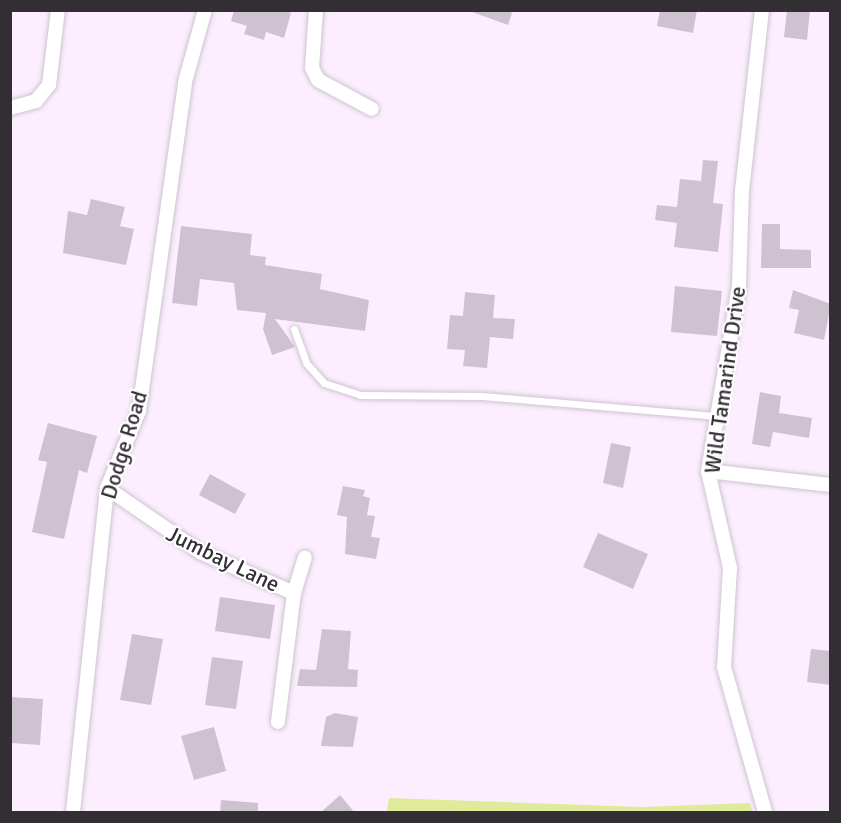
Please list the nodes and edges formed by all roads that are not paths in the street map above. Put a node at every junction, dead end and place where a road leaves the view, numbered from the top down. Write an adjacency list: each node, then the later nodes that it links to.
1 (58, 10): 5 (street)
2 (205, 10): 11 (street, Dodge Road)
3 (316, 10): 6 (street)
4 (762, 10): 8 (street, Wild Tamarind Drive)
5 (10, 108)
6 (372, 109)
7 (294, 329): 8 (lane)
8 (717, 416): 9 (street, Wild Tamarind Drive)
9 (708, 471): 10 (street); 16 (street, Wild Tamarind Drive)
10 (831, 485)
11 (107, 488): 13 (street, Jumbay Lane); 15 (street, Dodge Road)
12 (305, 558): 13 (street)
13 (294, 593): 14 (street, Jumbay Lane)
14 (278, 722)
15 (73, 813)
16 (765, 813)

